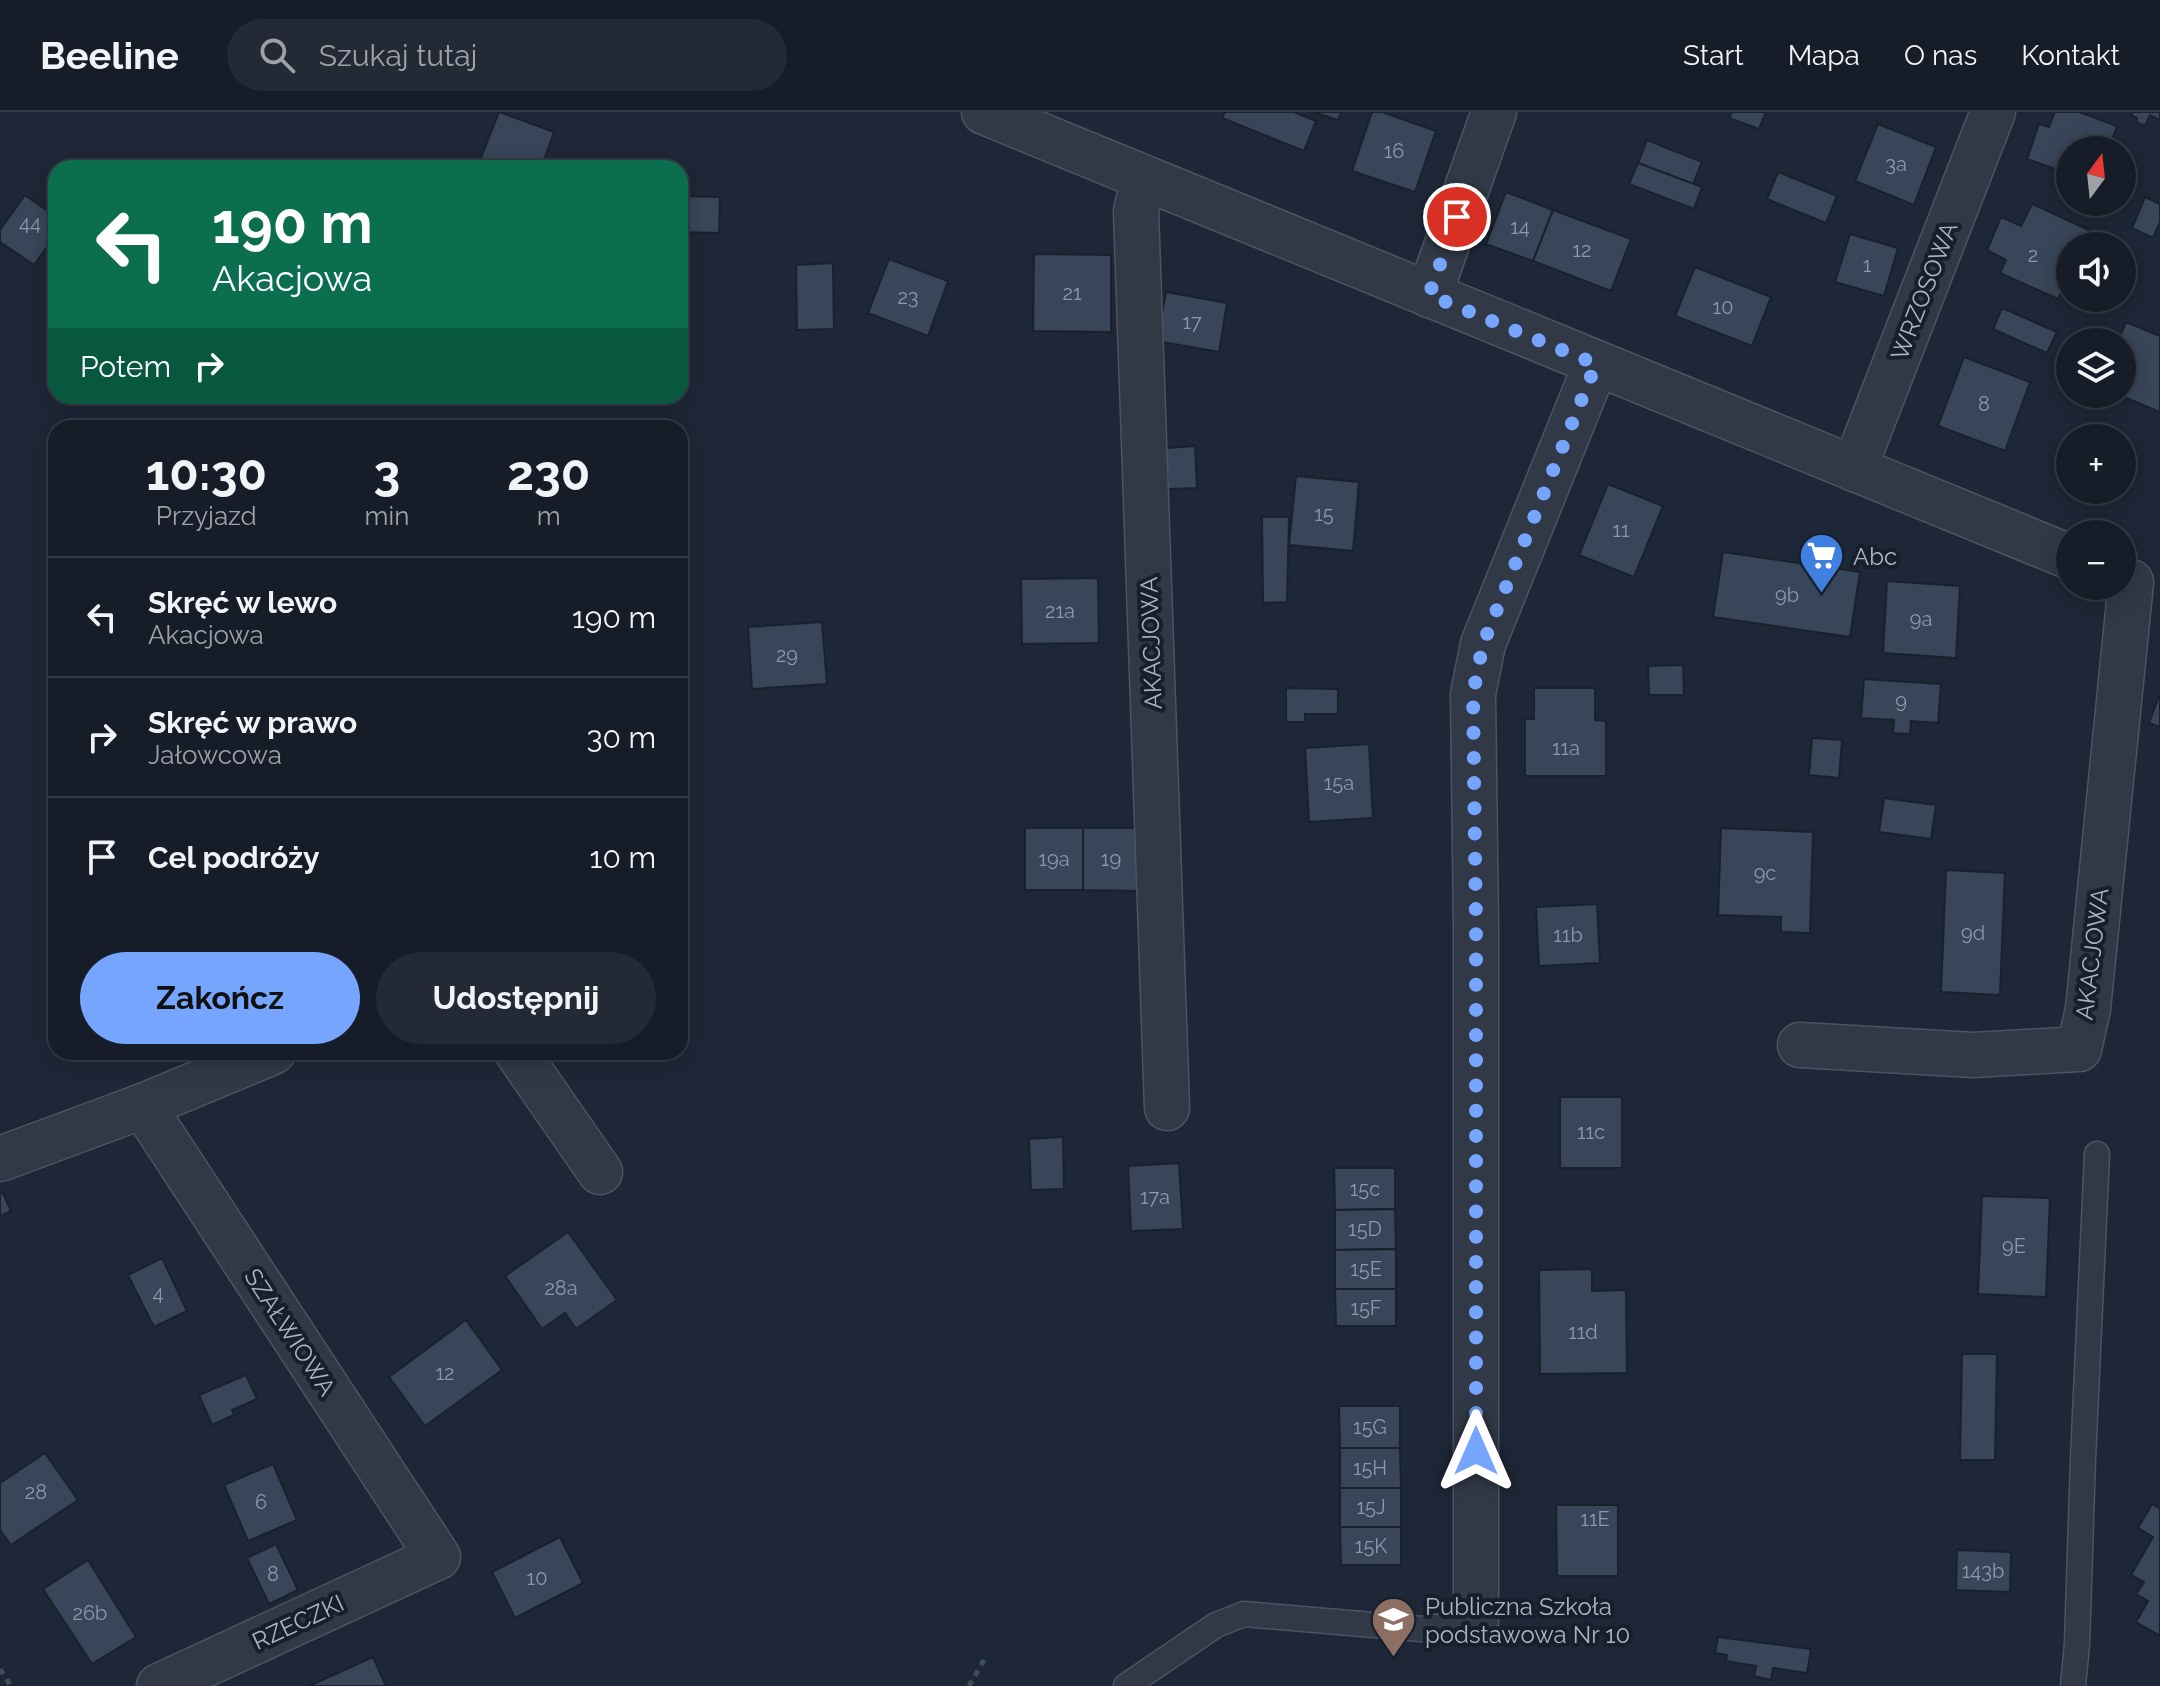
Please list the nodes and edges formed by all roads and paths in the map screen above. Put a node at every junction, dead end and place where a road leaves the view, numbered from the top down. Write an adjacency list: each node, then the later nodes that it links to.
1 (984, 112): 4 (street)
2 (1494, 112): 5 (street)
3 (1993, 112): 7 (street, WRZOSOWA)
4 (1144, 178): 5 (street); 14 (street, AKACJOWA)
5 (1429, 295): 6 (street)
6 (1596, 364): 7 (street); 19 (street)
7 (1854, 469): 8 (street)
8 (2056, 551)
9 (2138, 585): 10 (street, AKACJOWA)
10 (1800, 1045)
11 (254, 1060): 13 (street)
12 (523, 1060): 17 (street)
13 (143, 1106): 16 (street); 18 (street, SZAŁWIOWA)
14 (1167, 1108)
15 (2097, 1154): 26 (lane)
16 (0, 1159)
17 (600, 1172)
18 (438, 1557): 23 (street, RZECZKI)
19 (1476, 1622): 25 (lane)
20 (987, 1655): 24 (path)
21 (0, 1669): 22 (path)
22 (11, 1686)
23 (159, 1686)
24 (969, 1686)
25 (1126, 1686)
26 (2073, 1686)

